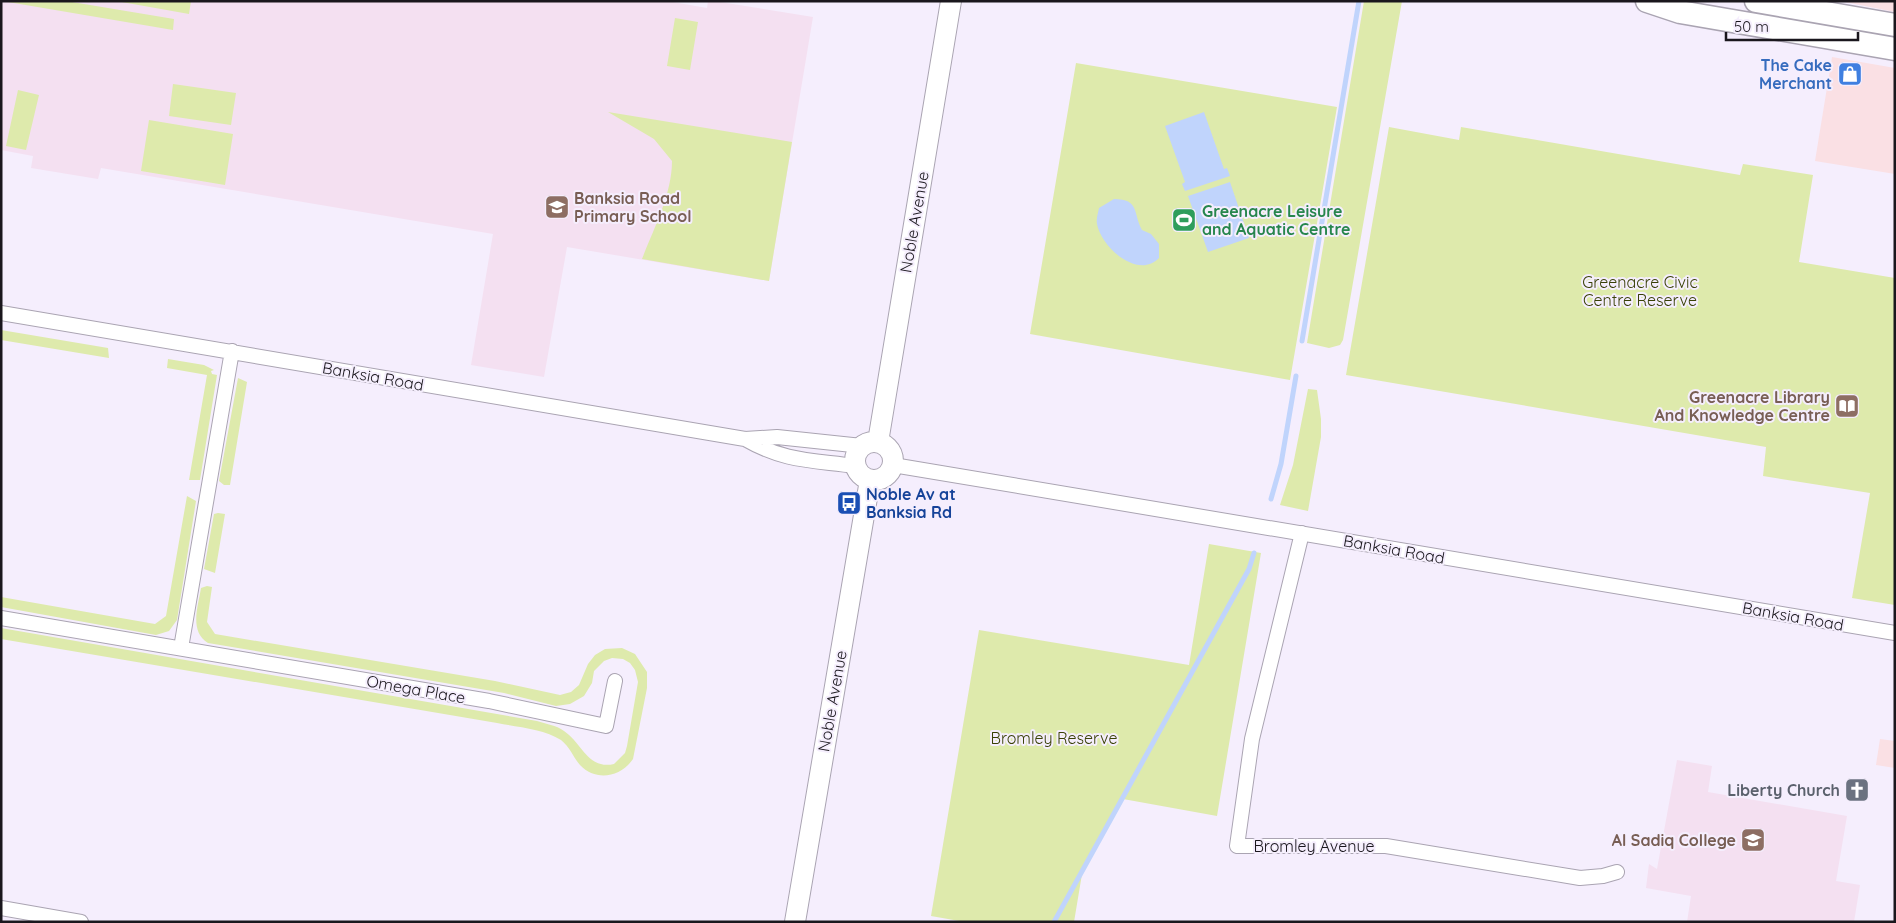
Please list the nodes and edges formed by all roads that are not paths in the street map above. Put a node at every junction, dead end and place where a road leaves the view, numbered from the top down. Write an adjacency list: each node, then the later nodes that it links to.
1 (951, 1): 9 (street, Noble Avenue)
2 (1647, 1): 5 (main road)
3 (1756, 1): 4 (main road)
4 (1895, 25)
5 (1895, 49)
6 (1, 313): 7 (street, Banksia Road)
7 (232, 351): 8 (street, Banksia Road); 16 (street)
8 (745, 439): 9 (street, Banksia Road); 11 (street, Banksia Road)
9 (870, 444): 10 (street); 11 (street)
10 (892, 465): 12 (street); 13 (street, Banksia Road)
11 (855, 466): 12 (street)
12 (870, 480): 21 (street, Noble Avenue)
13 (1302, 533): 15 (street, Banksia Road); 18 (street, Bromley Avenue)
14 (1, 618): 16 (street, Omega Place)
15 (1895, 633)
16 (180, 648): 17 (street, Omega Place)
17 (615, 681)
18 (1617, 872)
19 (1, 908): 20 (street)
20 (81, 922)
21 (795, 922)

